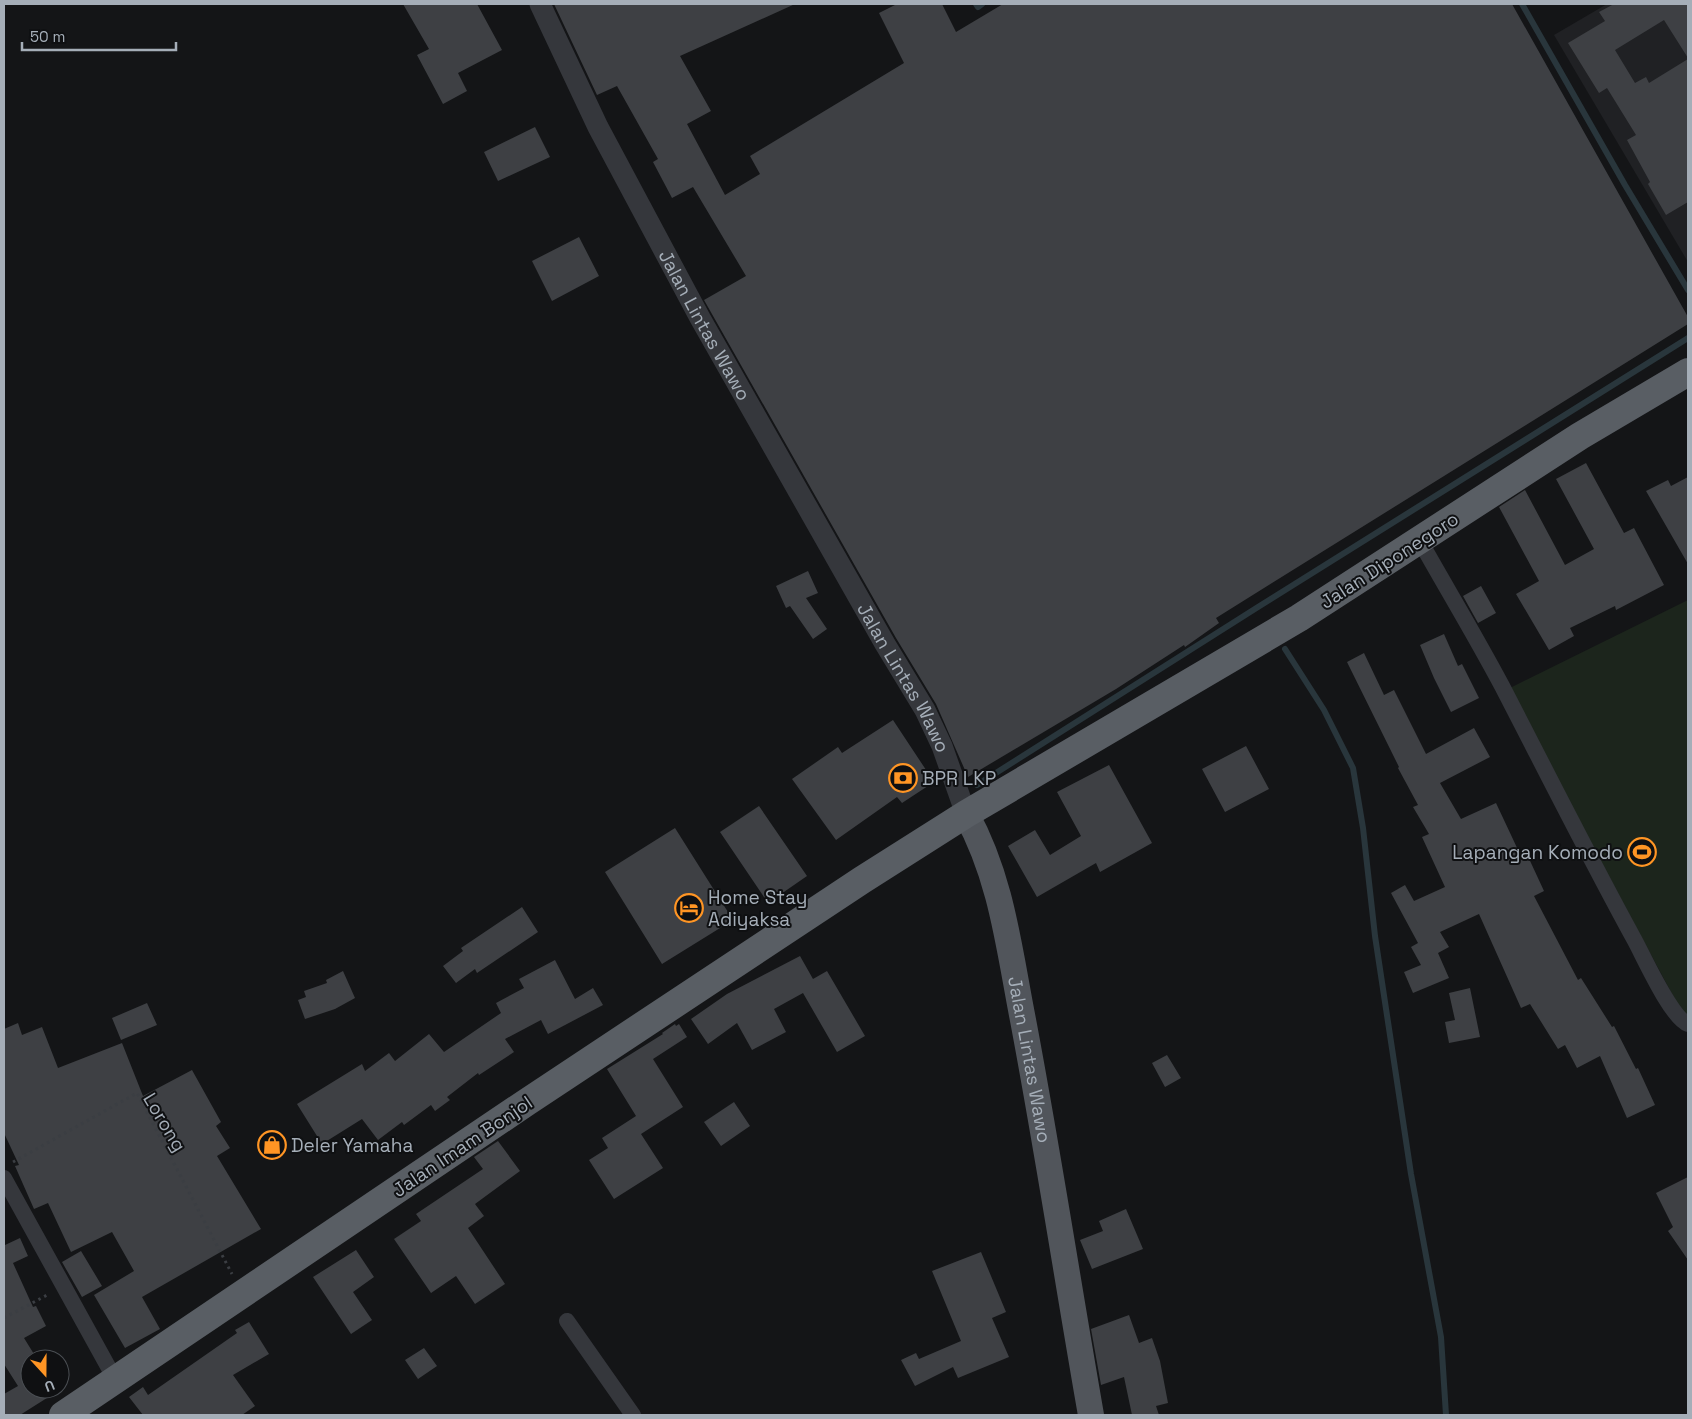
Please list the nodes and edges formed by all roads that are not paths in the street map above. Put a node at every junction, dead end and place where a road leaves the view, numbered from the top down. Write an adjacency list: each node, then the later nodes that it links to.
1 (540, 4): 4 (street, Jalan Lintas Wawo)
2 (1688, 372): 3 (highway, Jalan Diponegoro)
3 (1420, 541): 4 (highway, Jalan Diponegoro); 5 (street)
4 (966, 814): 8 (highway, Jalan Imam Bonjol); 11 (main road, Jalan Lintas Wawo)
5 (1688, 1024)
6 (4, 1178): 8 (street)
7 (567, 1321): 10 (street)
8 (116, 1381): 9 (highway, Jalan Imam Bonjol)
9 (63, 1415)
10 (633, 1415)
11 (1091, 1415)

